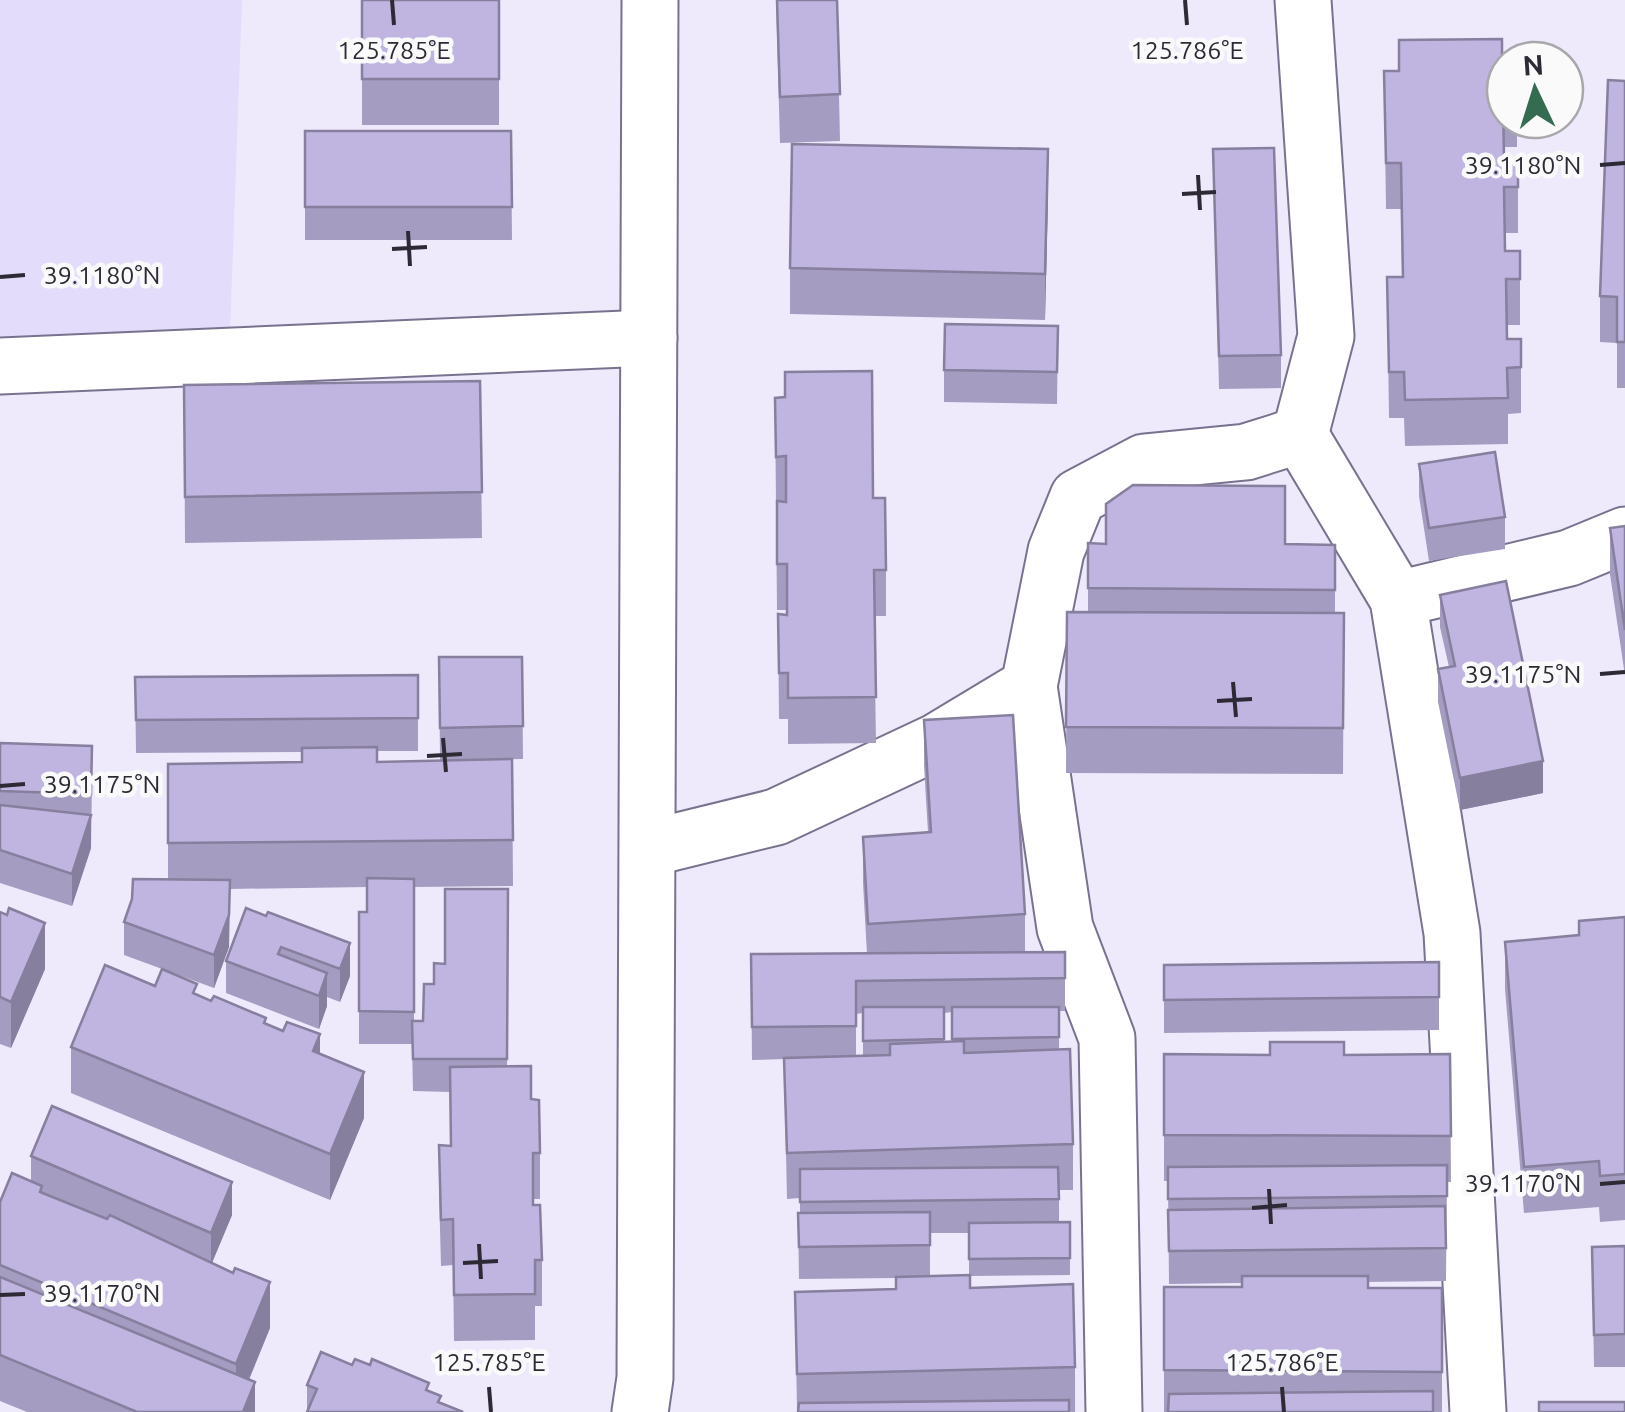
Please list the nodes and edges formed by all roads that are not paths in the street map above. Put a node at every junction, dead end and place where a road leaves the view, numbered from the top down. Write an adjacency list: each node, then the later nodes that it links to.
1 (650, 0): 3 (street)
2 (1303, 0): 5 (street)
3 (649, 338): 4 (street); 9 (street)
4 (0, 366)
5 (1300, 436): 7 (street); 8 (street)
6 (1625, 536): 7 (street)
7 (1398, 599): 12 (street)
8 (1029, 686): 9 (street); 11 (street)
9 (650, 848): 10 (street)
10 (640, 1412)
11 (1114, 1412)
12 (1478, 1412)

